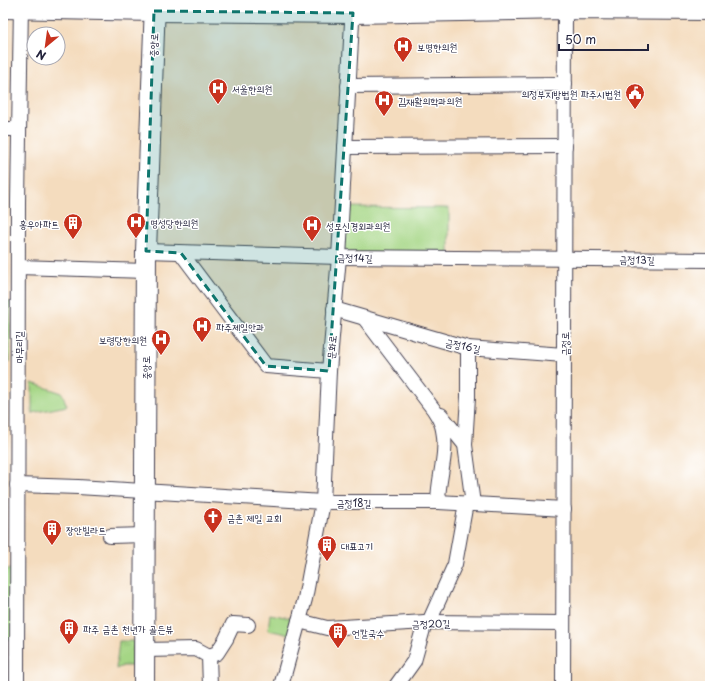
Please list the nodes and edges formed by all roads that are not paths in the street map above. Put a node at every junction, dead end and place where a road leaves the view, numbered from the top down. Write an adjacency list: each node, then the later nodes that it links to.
1 (15, 6): 3 (street); 9 (street, 마무리길)
2 (565, 6): 4 (street); 5 (street); 6 (street, 금정로)
3 (154, 7): 4 (street); 16 (street, 중앙로)
4 (353, 8): 7 (street, 문화로)
5 (710, 10)
6 (565, 84): 7 (street); 10 (street, 금정로)
7 (348, 86): 11 (street, 문화로)
8 (3, 129): 9 (street)
9 (19, 129): 17 (street, 마무리길)
10 (565, 146): 11 (street); 14 (street, 금정로)
11 (345, 147): 13 (street, 문화로)
12 (181, 253): 13 (street, 금정14길); 16 (street, 금정14길); 22 (street)
13 (339, 257): 14 (street, 금정14길); 18 (street, 문화로)
14 (564, 258): 15 (street, 금정13길); 21 (street, 금정로)
15 (710, 260)
16 (146, 261): 17 (street, 금정14길); 26 (street, 중앙로)
17 (18, 267): 25 (street, 마무리길)
18 (334, 309): 19 (street, 금정16길); 22 (street, 문화로)
19 (365, 319): 20 (street, 금정16길); 23 (street)
20 (468, 348): 21 (street, 금정16길); 24 (street)
21 (564, 355): 30 (street, 금정로)
22 (329, 372): 27 (street, 문화로)
23 (434, 410): 24 (street); 28 (street)
24 (465, 445): 29 (street)
25 (18, 486): 26 (street, 금정18길); 39 (street, 마무리길)
26 (144, 491): 27 (street, 금정18길); 31 (street, 중앙로)
27 (323, 502): 28 (street, 금정18길); 33 (street, 문화로)
28 (438, 502): 29 (street, 금정18길)
29 (470, 504): 30 (street, 금정18길); 34 (street)
30 (564, 508): 35 (street, 금정로)
31 (145, 535): 32 (street); 37 (street, 중앙로)
32 (110, 536)
33 (299, 621): 34 (street, 금정20길); 42 (street, 문화로)
34 (427, 622): 35 (street, 금정20길); 43 (street)
35 (563, 623): 44 (street, 금정로)
36 (248, 625): 38 (street)
37 (144, 650): 38 (street); 40 (street, 중앙로)
38 (209, 656): 41 (street)
39 (17, 686)
40 (144, 686)
41 (210, 686)
42 (281, 686)
43 (396, 686)
44 (563, 686)

